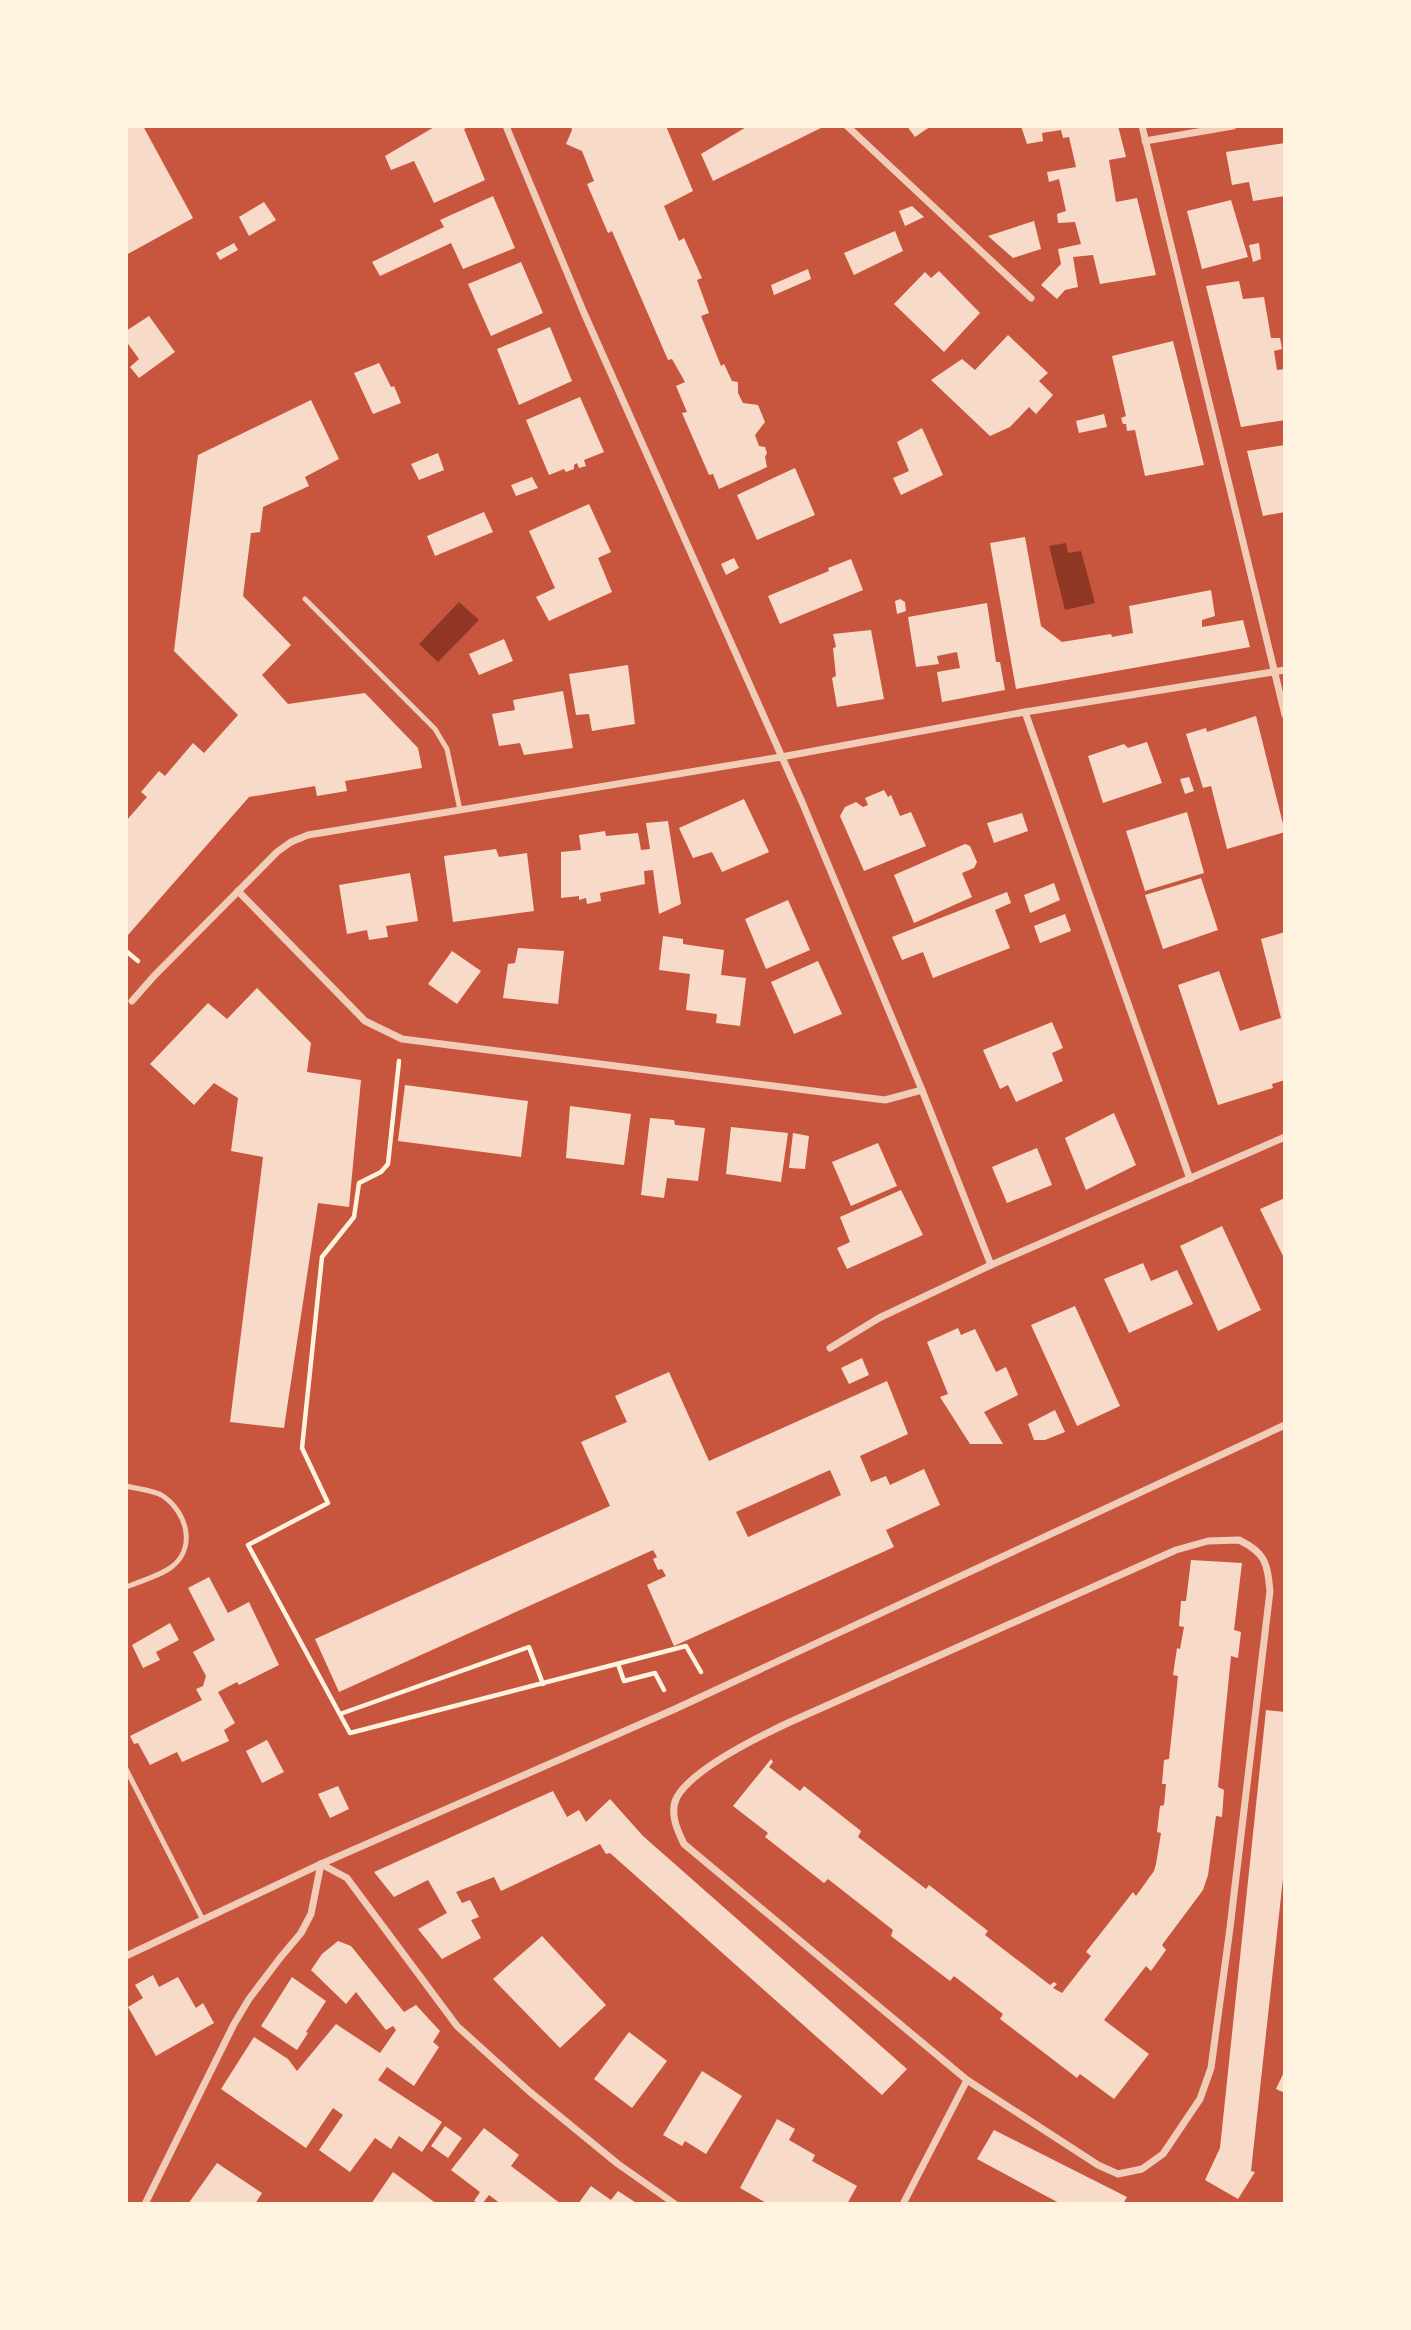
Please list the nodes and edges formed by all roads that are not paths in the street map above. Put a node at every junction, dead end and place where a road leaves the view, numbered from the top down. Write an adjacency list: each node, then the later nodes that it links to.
1 (506, 126): 12 (street)
2 (847, 126): 6 (street)
3 (1142, 126): 5 (street)
4 (1233, 126): 5 (street)
5 (1145, 141): 9 (street)
6 (1031, 298)
7 (305, 599): 13 (lane)
8 (1285, 670): 9 (street)
9 (1273, 672): 10 (street); 11 (street)
10 (1025, 712): 12 (street); 18 (street)
11 (1285, 715)
12 (781, 757): 13 (street); 16 (street)
13 (460, 810): 14 (street)
14 (238, 891): 15 (street); 16 (street)
15 (129, 1004)
16 (922, 1090): 19 (street)
17 (1285, 1137): 18 (street)
18 (1190, 1179): 19 (street)
19 (991, 1265): 20 (street)
20 (830, 1348)
21 (1285, 1425): 25 (street)
22 (126, 1486): 23 (lane)
23 (126, 1587)
24 (126, 1769): 26 (lane)
25 (321, 1864): 26 (street); 29 (street); 30 (street)
26 (203, 1920): 27 (street)
27 (126, 1956)
28 (967, 2080): 28 (street); 31 (street)
29 (145, 2204)
30 (675, 2204)
31 (904, 2204)

